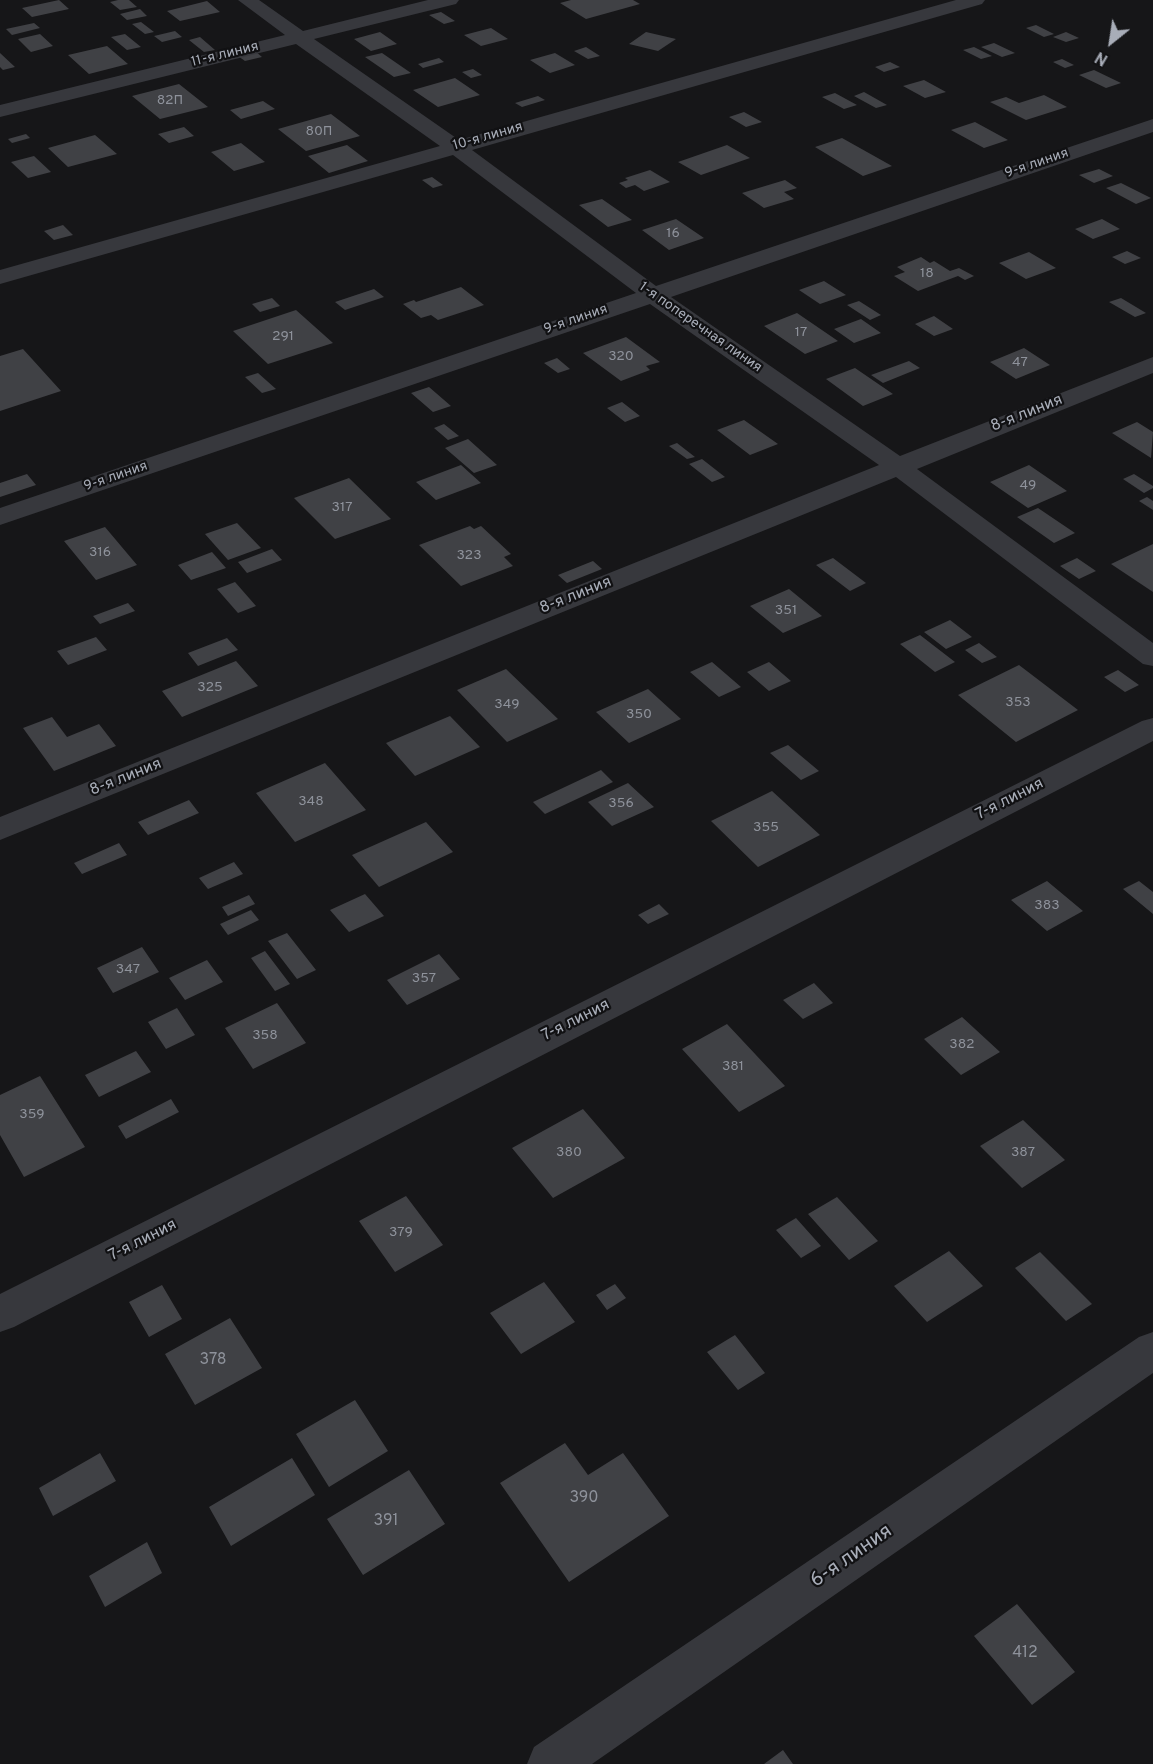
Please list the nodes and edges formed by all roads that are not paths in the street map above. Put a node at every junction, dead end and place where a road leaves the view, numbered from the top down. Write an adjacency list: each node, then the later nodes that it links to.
1 (247, 0): 4 (street, 1-я поперечная линия)
2 (450, 0): 4 (street, 11-я линия)
3 (976, 0): 7 (street, 10-я линия)
4 (297, 37): 5 (street, 11-я линия); 7 (street, 1-я поперечная линия)
5 (0, 111)
6 (1153, 124): 9 (street, 9-я линия)
7 (455, 147): 8 (street, 10-я линия); 9 (street, 1-я поперечная линия)
8 (0, 277)
9 (652, 294): 11 (street, 1-я поперечная линия); 12 (street, 9-я линия)
10 (1153, 364): 11 (street, 8-я линия)
11 (897, 466): 13 (street, 1-я поперечная линия); 15 (street, 8-я линия)
12 (0, 517)
13 (1153, 657)
14 (1153, 728): 16 (street, 7-я линия)
15 (0, 829)
16 (0, 1314)
17 (1153, 1350): 18 (street, 6-я линия)
18 (551, 1764)

